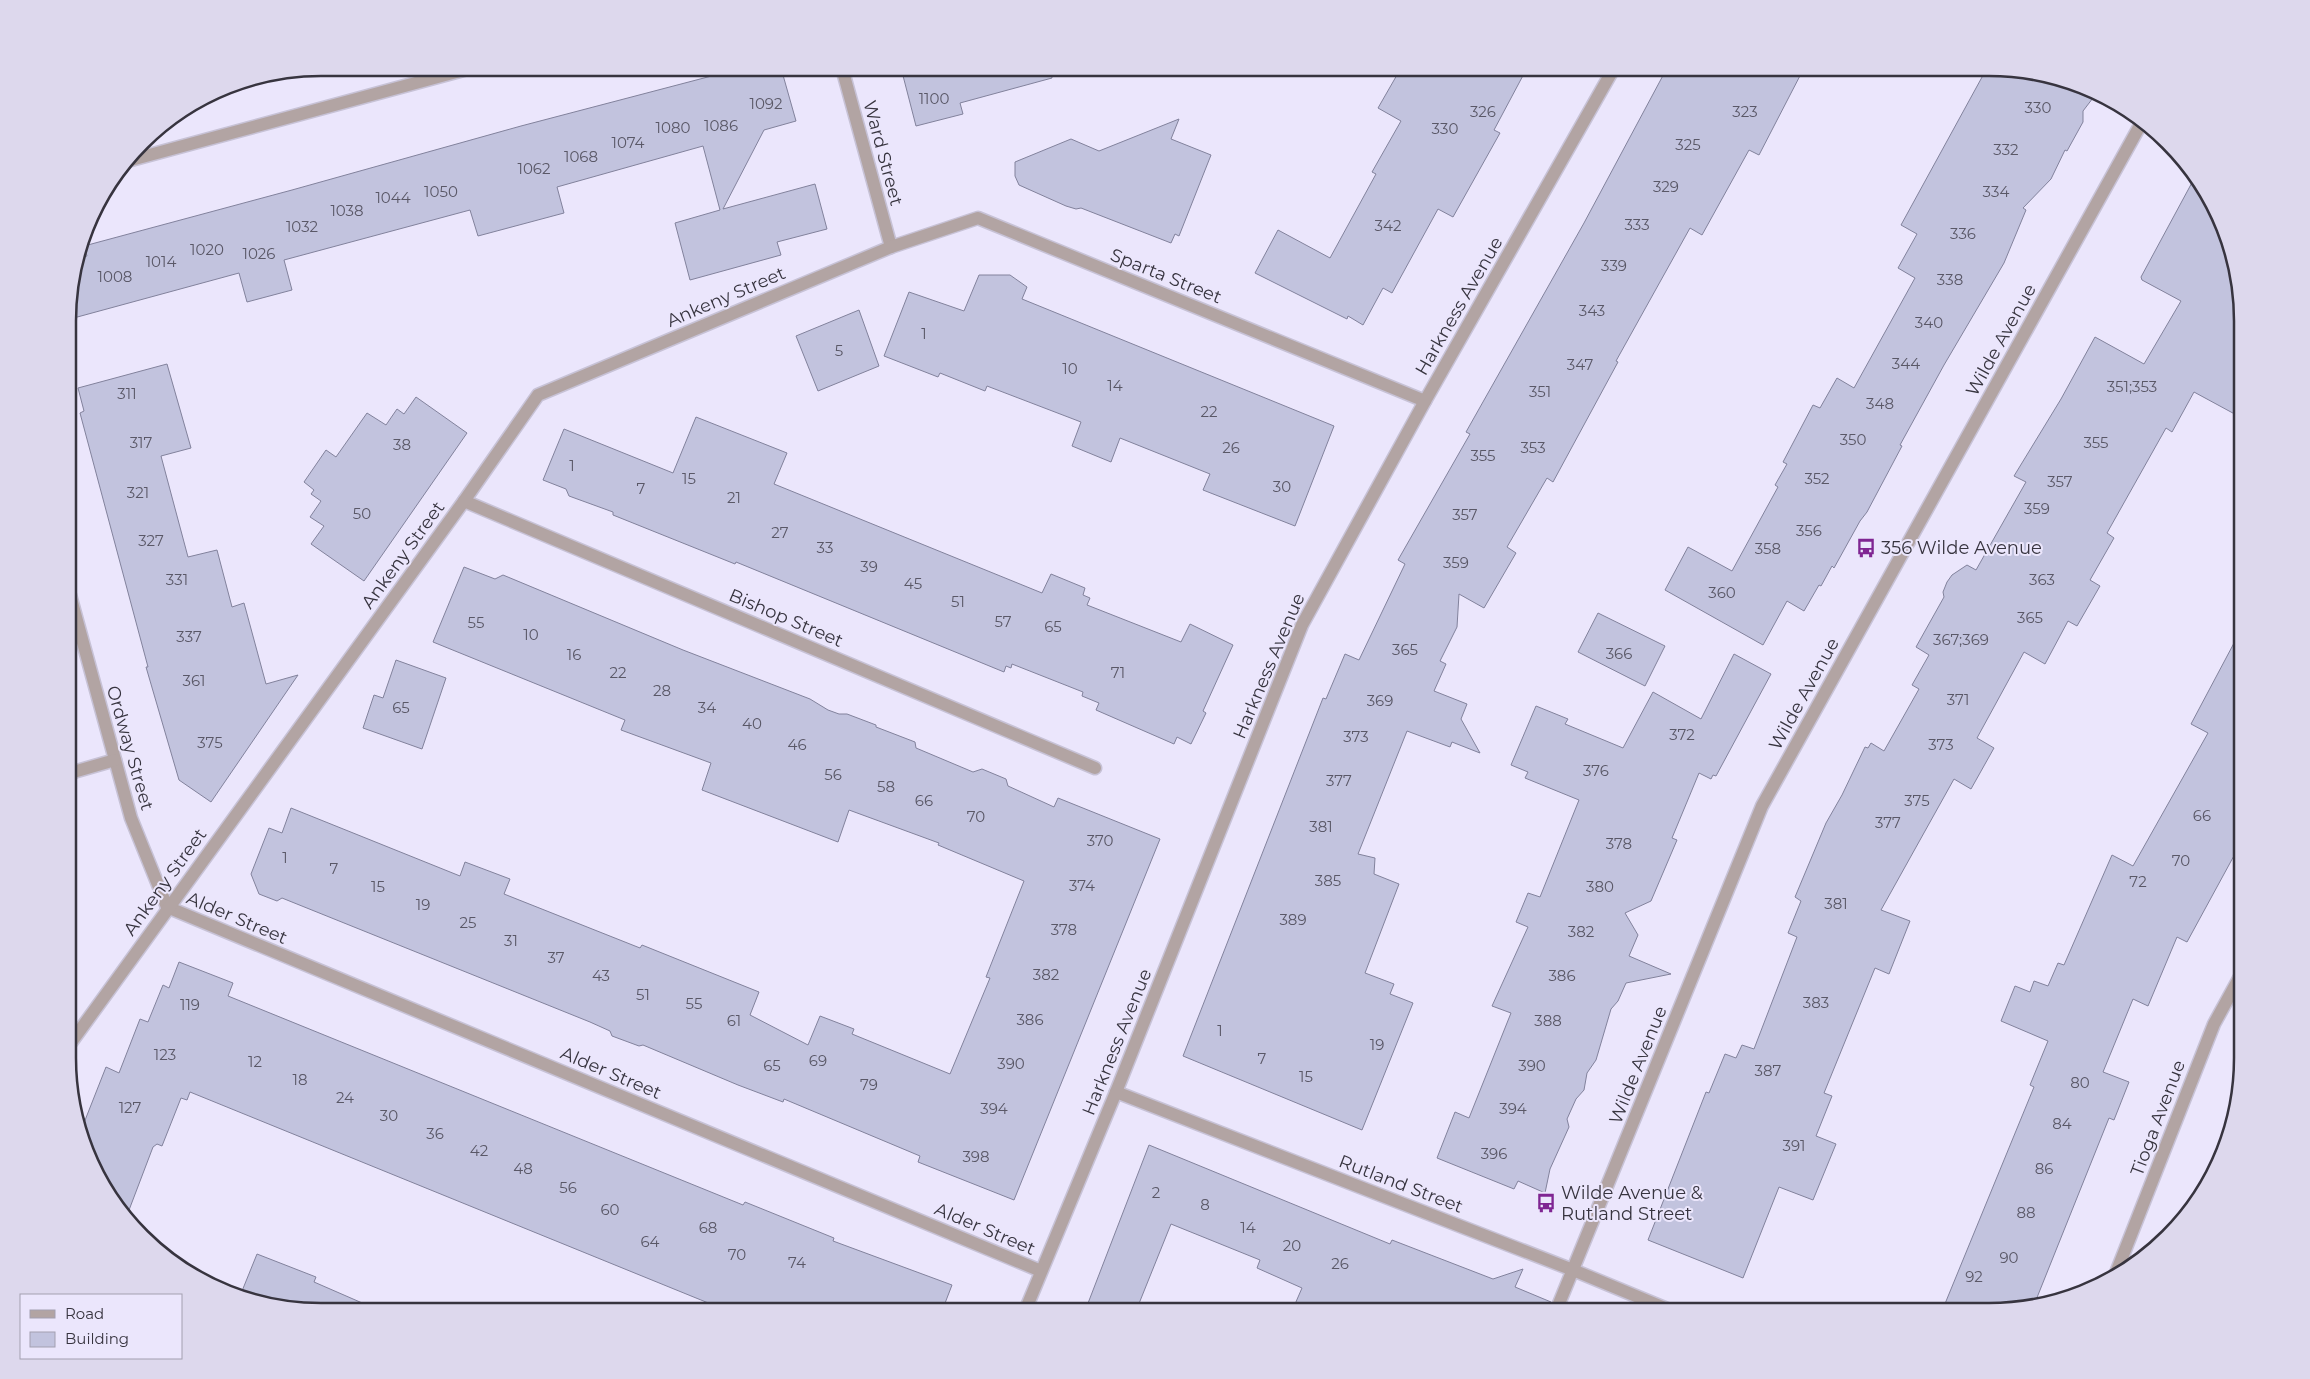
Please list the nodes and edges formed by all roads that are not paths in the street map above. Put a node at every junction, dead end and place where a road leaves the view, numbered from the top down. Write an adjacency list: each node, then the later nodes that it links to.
1 (441, 76): 5 (street)
2 (844, 76): 6 (street, Ward Street)
3 (1609, 76): 7 (street, Harkness Avenue)
4 (2139, 128): 18 (street, Wilde Avenue)
5 (139, 158)
6 (891, 247): 7 (street, Sparta Street); 8 (street, Ankeny Street)
7 (1425, 401): 16 (street, Harkness Avenue)
8 (464, 501): 11 (street, Bishop Street); 13 (street, Ankeny Street)
9 (76, 617): 10 (street, Ordway Street)
10 (115, 760): 12 (street); 13 (street, Ordway Street)
11 (1095, 768)
12 (76, 771)
13 (167, 907): 15 (street, Ankeny Street); 19 (street, Alder Street)
14 (2234, 988): 17 (street, Tioga Avenue)
15 (76, 1036)
16 (1116, 1092): 18 (street, Rutland Street); 19 (street, Harkness Avenue)
17 (2119, 1265)
18 (1572, 1270): 21 (street, Wilde Avenue); 22 (street, Rutland Street)
19 (1041, 1271): 20 (street, Harkness Avenue)
20 (1027, 1303)
21 (1559, 1303)
22 (1652, 1303)

